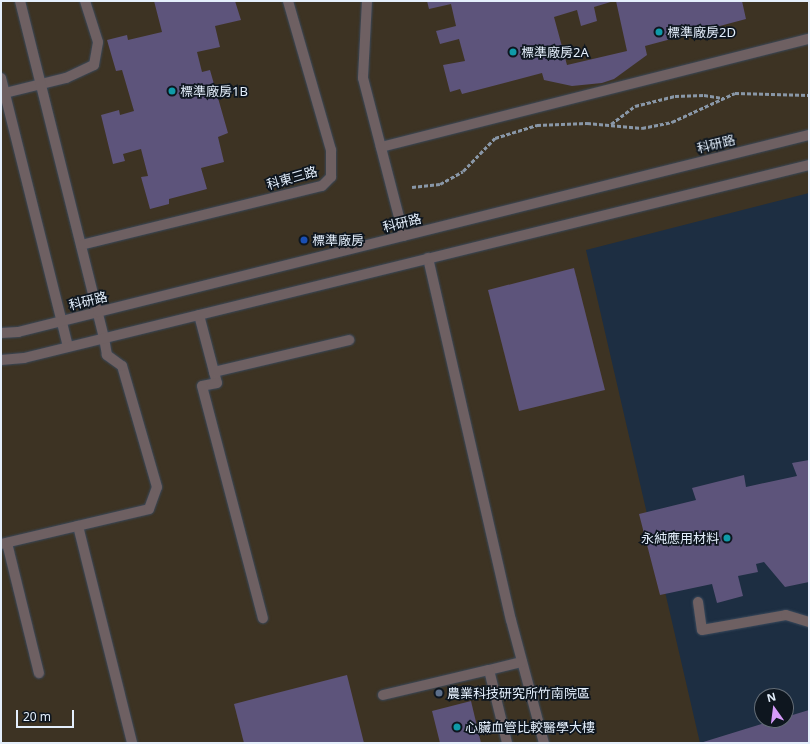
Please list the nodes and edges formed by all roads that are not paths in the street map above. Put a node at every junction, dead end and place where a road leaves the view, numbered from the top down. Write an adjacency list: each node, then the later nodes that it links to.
1 (20, 1): 7 (street)
2 (85, 1): 7 (street)
3 (288, 1): 13 (street, 科東三路)
4 (367, 1): 10 (street)
5 (809, 39): 10 (street)
6 (1, 78): 8 (street)
7 (41, 85): 8 (street); 13 (street)
8 (5, 93): 17 (street)
9 (809, 134): 12 (street, 科研路)
10 (381, 147): 12 (street)
11 (809, 165): 14 (street)
12 (404, 236): 15 (street, 科研路)
13 (81, 245): 15 (street)
14 (428, 258): 16 (street); 29 (street)
15 (98, 312): 17 (street, 科研路); 19 (street)
16 (199, 315): 19 (street); 23 (street)
17 (62, 321): 18 (street, 科研路); 21 (street)
18 (1, 333)
19 (104, 338): 21 (street); 24 (street)
20 (349, 340): 23 (street)
21 (68, 347): 22 (street)
22 (1, 360)
23 (214, 372): 27 (street)
24 (78, 526): 25 (street); 33 (street)
25 (4, 544): 31 (street)
26 (698, 602): 28 (street)
27 (262, 618)
28 (809, 622)
29 (522, 662): 30 (street); 35 (street)
30 (489, 670): 32 (street); 34 (street)
31 (38, 673)
32 (383, 695)
33 (132, 743)
34 (507, 743)
35 (544, 743)

